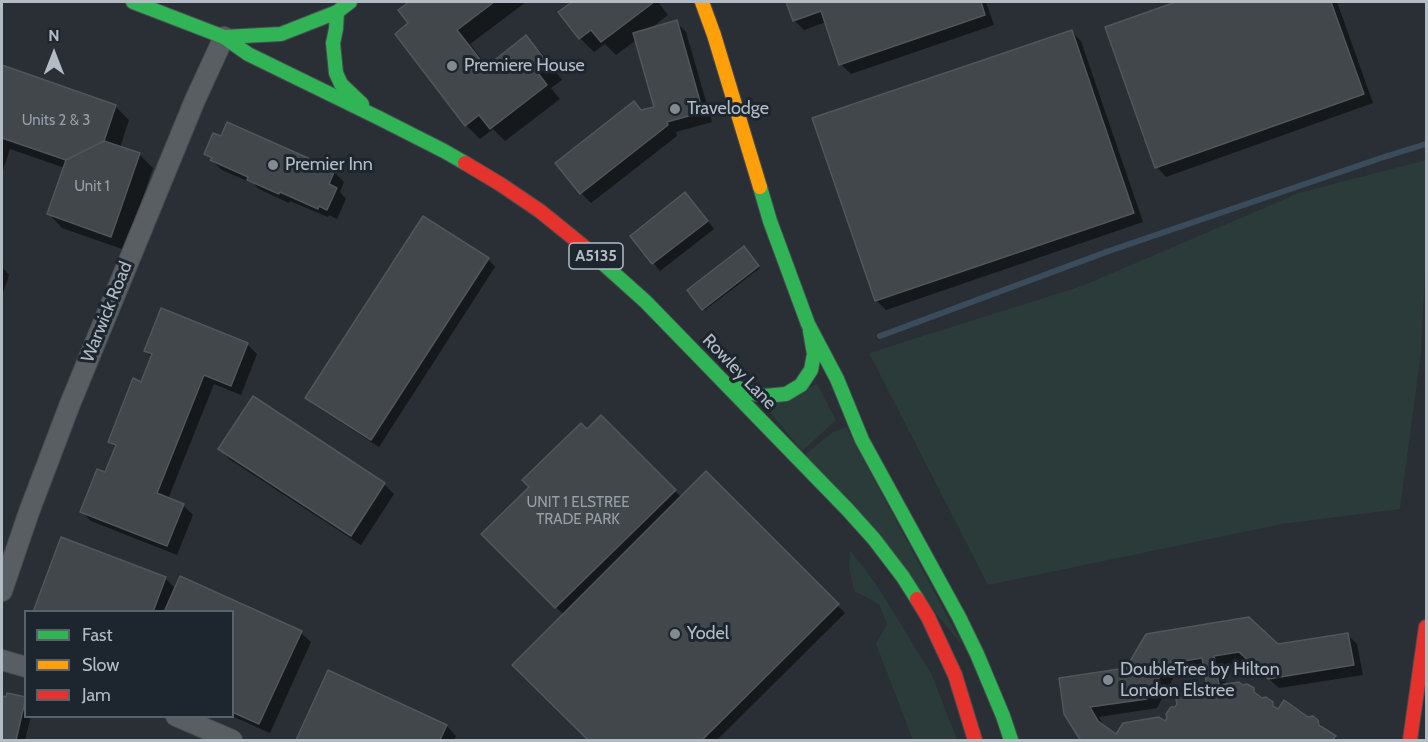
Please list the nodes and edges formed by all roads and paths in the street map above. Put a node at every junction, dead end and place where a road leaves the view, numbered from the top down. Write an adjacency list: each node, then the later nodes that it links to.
1 (133, 2): 5 (main road, A5135)
2 (350, 2): 4 (main road, A5135)
3 (702, 2): 7 (main road, A5135)
4 (338, 12): 5 (main road, A5135); 6 (main road, A5135)
5 (224, 37): 6 (main road, A5135); 9 (street, Warwick Road)
6 (379, 118): 8 (main road, Rowley Lane / A5135)
7 (808, 324): 8 (main road, A5135); 16 (main road, A5135)
8 (725, 383): 15 (main road, Rowley Lane / A5135)
9 (2, 591)
10 (1426, 627): 17 (main road)
11 (2, 660): 12 (street)
12 (24, 666)
13 (178, 718): 14 (street)
14 (232, 741)
15 (975, 741)
16 (1011, 741)
17 (1410, 741)

